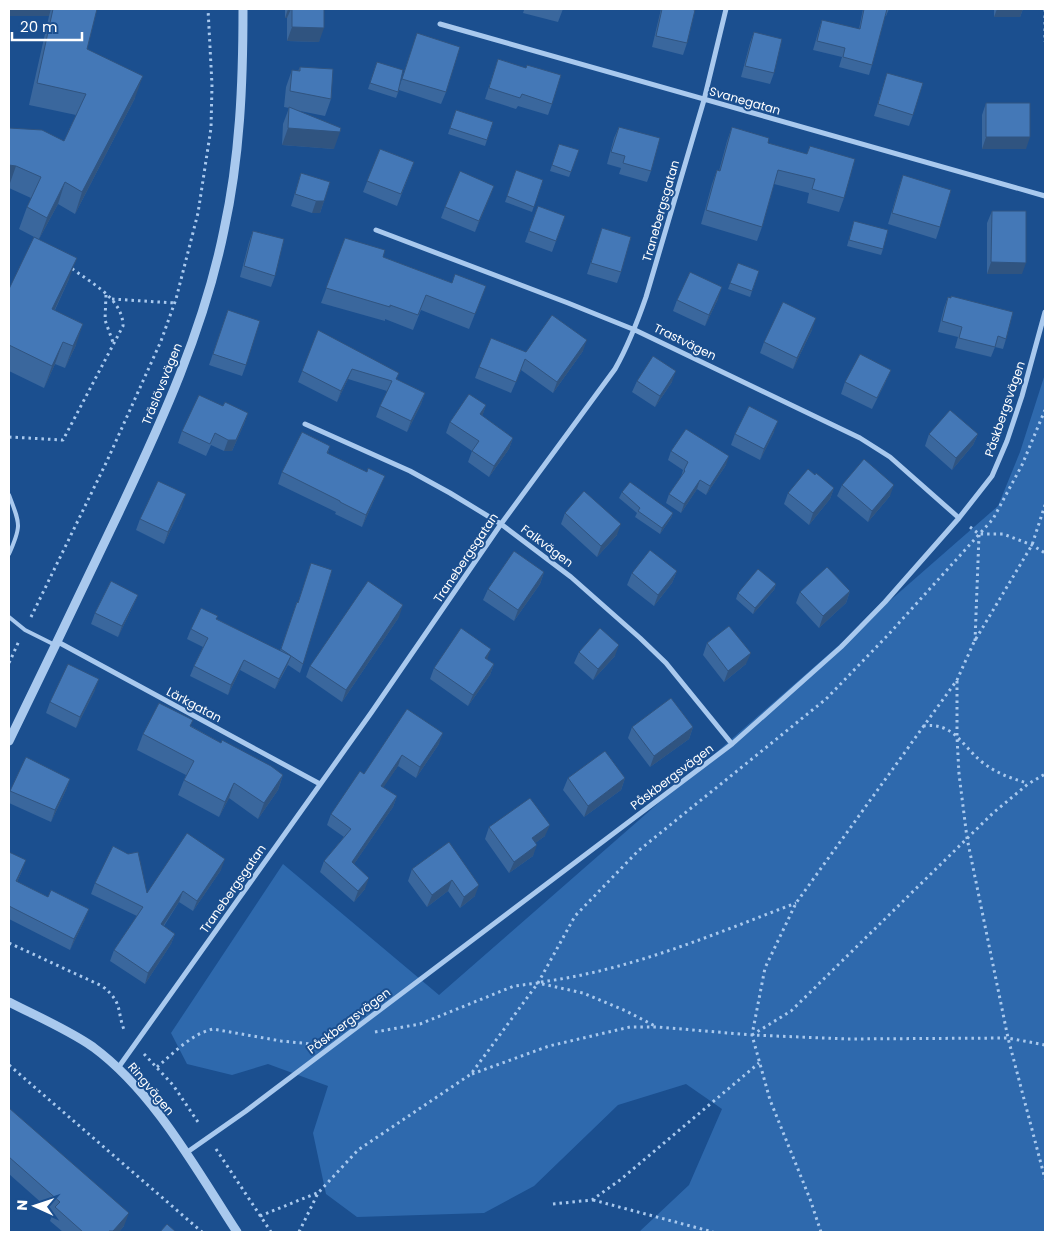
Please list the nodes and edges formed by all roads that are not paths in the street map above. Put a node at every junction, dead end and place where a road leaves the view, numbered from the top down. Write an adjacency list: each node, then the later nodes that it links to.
1 (244, 9): 15 (street, Träslövsvägen)
2 (726, 9): 4 (street, Tranebergsgatan)
3 (440, 24): 4 (street, Svanegatan)
4 (704, 100): 5 (street, Svanegatan); 8 (street, Tranebergsgatan)
5 (1045, 196)
6 (376, 230): 8 (street, Trastvägen)
7 (1045, 312): 11 (street, Påskbergsvägen)
8 (635, 330): 11 (street, Trastvägen); 12 (street, Tranebergsgatan)
9 (305, 424): 12 (street, Falkvägen)
10 (9, 495): 13 (lane)
11 (960, 518): 17 (street, Påskbergsvägen)
12 (501, 524): 17 (street, Falkvägen); 18 (street, Tranebergsgatan)
13 (9, 554)
14 (9, 617): 15 (lane)
15 (57, 644): 16 (street, Träslövsvägen); 18 (street, Lärkgatan)
16 (9, 741)
17 (732, 744): 21 (street, Påskbergsvägen)
18 (320, 784): 20 (street, Tranebergsgatan)
19 (9, 1002): 20 (street, Ringvägen)
20 (118, 1068): 21 (street, Ringvägen)
21 (185, 1153): 22 (street, Ringvägen)
22 (236, 1232)

